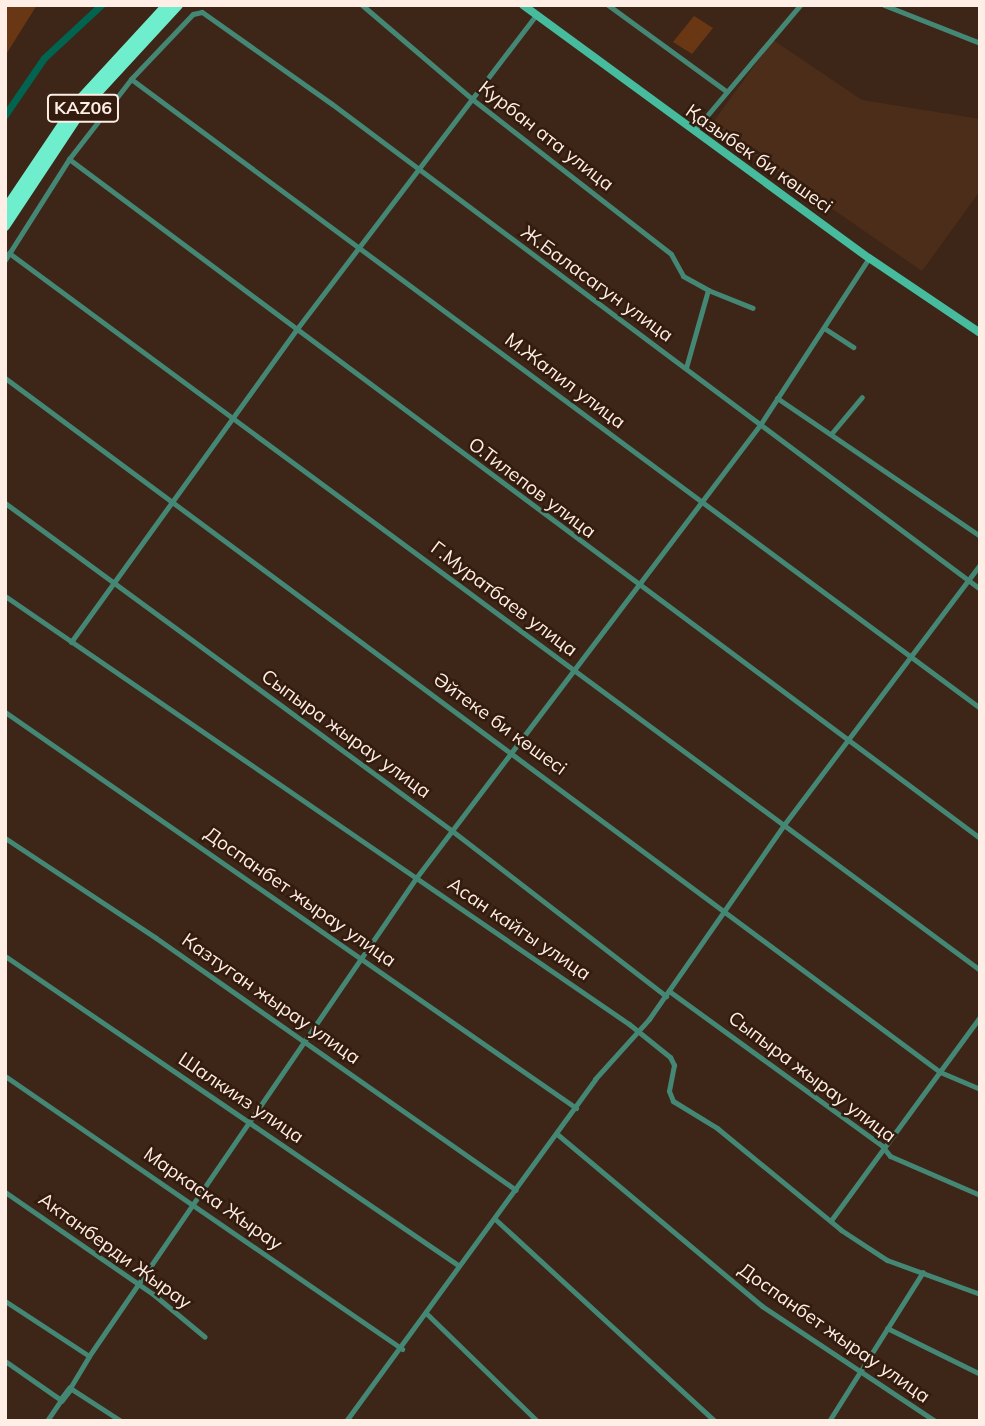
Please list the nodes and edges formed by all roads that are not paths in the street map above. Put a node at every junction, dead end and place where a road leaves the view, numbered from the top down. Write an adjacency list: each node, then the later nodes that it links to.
1 (167, 5): 16 (highway, KАZ06)
2 (178, 5): 17 (highway, KАZ06)
3 (362, 5): 12 (street, Курбан ата улица)
4 (608, 5): 11 (street)
5 (800, 5): 11 (street)
6 (884, 5): 9 (street)
7 (526, 6): 8 (main road, Қазыбек би көшесі)
8 (536, 15): 12 (street); 13 (main road, Қазыбек би көшесі)
9 (980, 44)
10 (131, 79): 14 (street); 15 (street, Ж.Баласагун улица); 18 (street, М.Жалил улица)
11 (726, 90): 13 (street)
12 (472, 99): 15 (street); 22 (street, Курбан ата улица)
13 (694, 132): 20 (main road, Қазыбек би көшесі)
14 (69, 159): 19 (street); 25 (street, О.Тилепов улица)
15 (418, 170): 18 (street); 28 (street, Ж.Баласагун улица)
16 (5, 210)
17 (5, 226)
18 (359, 248): 25 (street); 36 (street, М.Жалил улица)
19 (9, 253): 21 (street); 32 (street, Г.Муратбаев улица)
20 (869, 258): 24 (street); 26 (main road, Қазыбек би көшесі)
21 (5, 260)
22 (708, 290): 23 (street, Курбан ата улица); 28 (street)
23 (752, 307)
24 (824, 328): 27 (street); 31 (street)
25 (296, 330): 32 (street); 42 (street, О.Тилепов улица)
26 (979, 331)
27 (853, 347)
28 (686, 368): 33 (street, Ж.Баласагун улица)
29 (5, 378): 35 (street, Әйтеке би көшесі)
30 (862, 397): 34 (street)
31 (777, 398): 33 (street); 34 (street)
32 (232, 417): 35 (street); 47 (street, Г.Муратбаев улица)
33 (760, 425): 36 (street); 40 (street, Ж.Баласагун улица)
34 (831, 434): 38 (street)
35 (173, 501): 41 (street); 51 (street, Әйтеке би көшесі)
36 (702, 502): 42 (street); 46 (street, М.Жалил улица)
37 (5, 503): 41 (street, Сыпыра жырау улица)
38 (980, 536)
39 (980, 565): 40 (street)
40 (967, 580): 43 (street, Ж.Баласагун улица); 46 (street)
41 (113, 581): 45 (street); 53 (street, Сыпыра жырау улица)
42 (639, 587): 47 (street); 50 (street, О.Тилепов улица)
43 (980, 589)
44 (5, 596): 45 (street, Асан кайгы улица)
45 (71, 642): 56 (street, Асан кайгы улица)
46 (911, 658): 48 (street, М.Жалил улица); 50 (street)
47 (576, 672): 51 (street); 52 (street, Г.Муратбаев улица)
48 (980, 708)
49 (5, 712): 59 (street, Доспанбет жырау улица)
50 (848, 740): 52 (street); 55 (street, О.Тилепов улица)
51 (513, 751): 53 (street); 57 (street, Әйтеке би көшесі)
52 (783, 826): 57 (street); 60 (street, Г.Муратбаев улица)
53 (451, 830): 56 (street); 61 (street, Сыпыра жырау улица)
54 (5, 838): 64 (street, Казтуган жырау улица)
55 (980, 838)
56 (416, 878): 59 (street); 63 (street, Асан кайгы улица)
57 (724, 913): 61 (street); 65 (street, Әйтеке би көшесі)
58 (5, 956): 69 (street, Шалкииз улица)
59 (362, 960): 64 (street); 68 (street, Доспанбет жырау улица)
60 (980, 970)
61 (667, 993): 63 (street); 71 (street, Сыпыра жырау улица)
62 (980, 1017): 65 (street)
63 (637, 1032): 68 (street); 77 (street, Асан кайгы улица)
64 (305, 1044): 69 (street); 72 (street, Казтуган жырау улица)
65 (940, 1072): 67 (street, Әйтеке би көшесі); 71 (street)
66 (5, 1076): 75 (street, Маркаска Жырау)
67 (980, 1089)
68 (576, 1108): 70 (street)
69 (250, 1125): 75 (street); 78 (street, Шалкииз улица)
70 (557, 1134): 72 (street); 89 (street, Доспанбет жырау улица)
71 (882, 1146): 74 (street, Сыпыра жырау улица); 77 (street)
72 (516, 1190): 76 (street)
73 (5, 1192): 80 (street, Актанберди Жырау)
74 (980, 1195)
75 (195, 1205): 80 (street); 86 (street, Маркаска Жырау)
76 (495, 1219): 78 (street); 97 (street)
77 (832, 1219): 79 (street, Асан кайгы улица)
78 (458, 1265): 83 (street)
79 (923, 1272): 81 (street, Асан кайгы улица); 84 (street)
80 (137, 1286): 85 (street, Актанберди Жырау); 87 (street)
81 (980, 1294)
82 (5, 1301): 87 (street)
83 (426, 1313): 86 (street); 96 (street)
84 (887, 1328): 89 (street); 90 (street)
85 (205, 1337)
86 (402, 1349): 95 (street)
87 (89, 1356): 91 (street)
88 (5, 1361): 92 (street)
89 (860, 1372): 98 (street); 99 (street, Доспанбет жырау улица)
90 (980, 1374)
91 (70, 1388): 92 (street); 94 (street)
92 (61, 1400): 93 (street)
93 (47, 1421)
94 (121, 1421)
95 (346, 1421)
96 (537, 1421)
97 (715, 1421)
98 (829, 1421)
99 (935, 1421)

